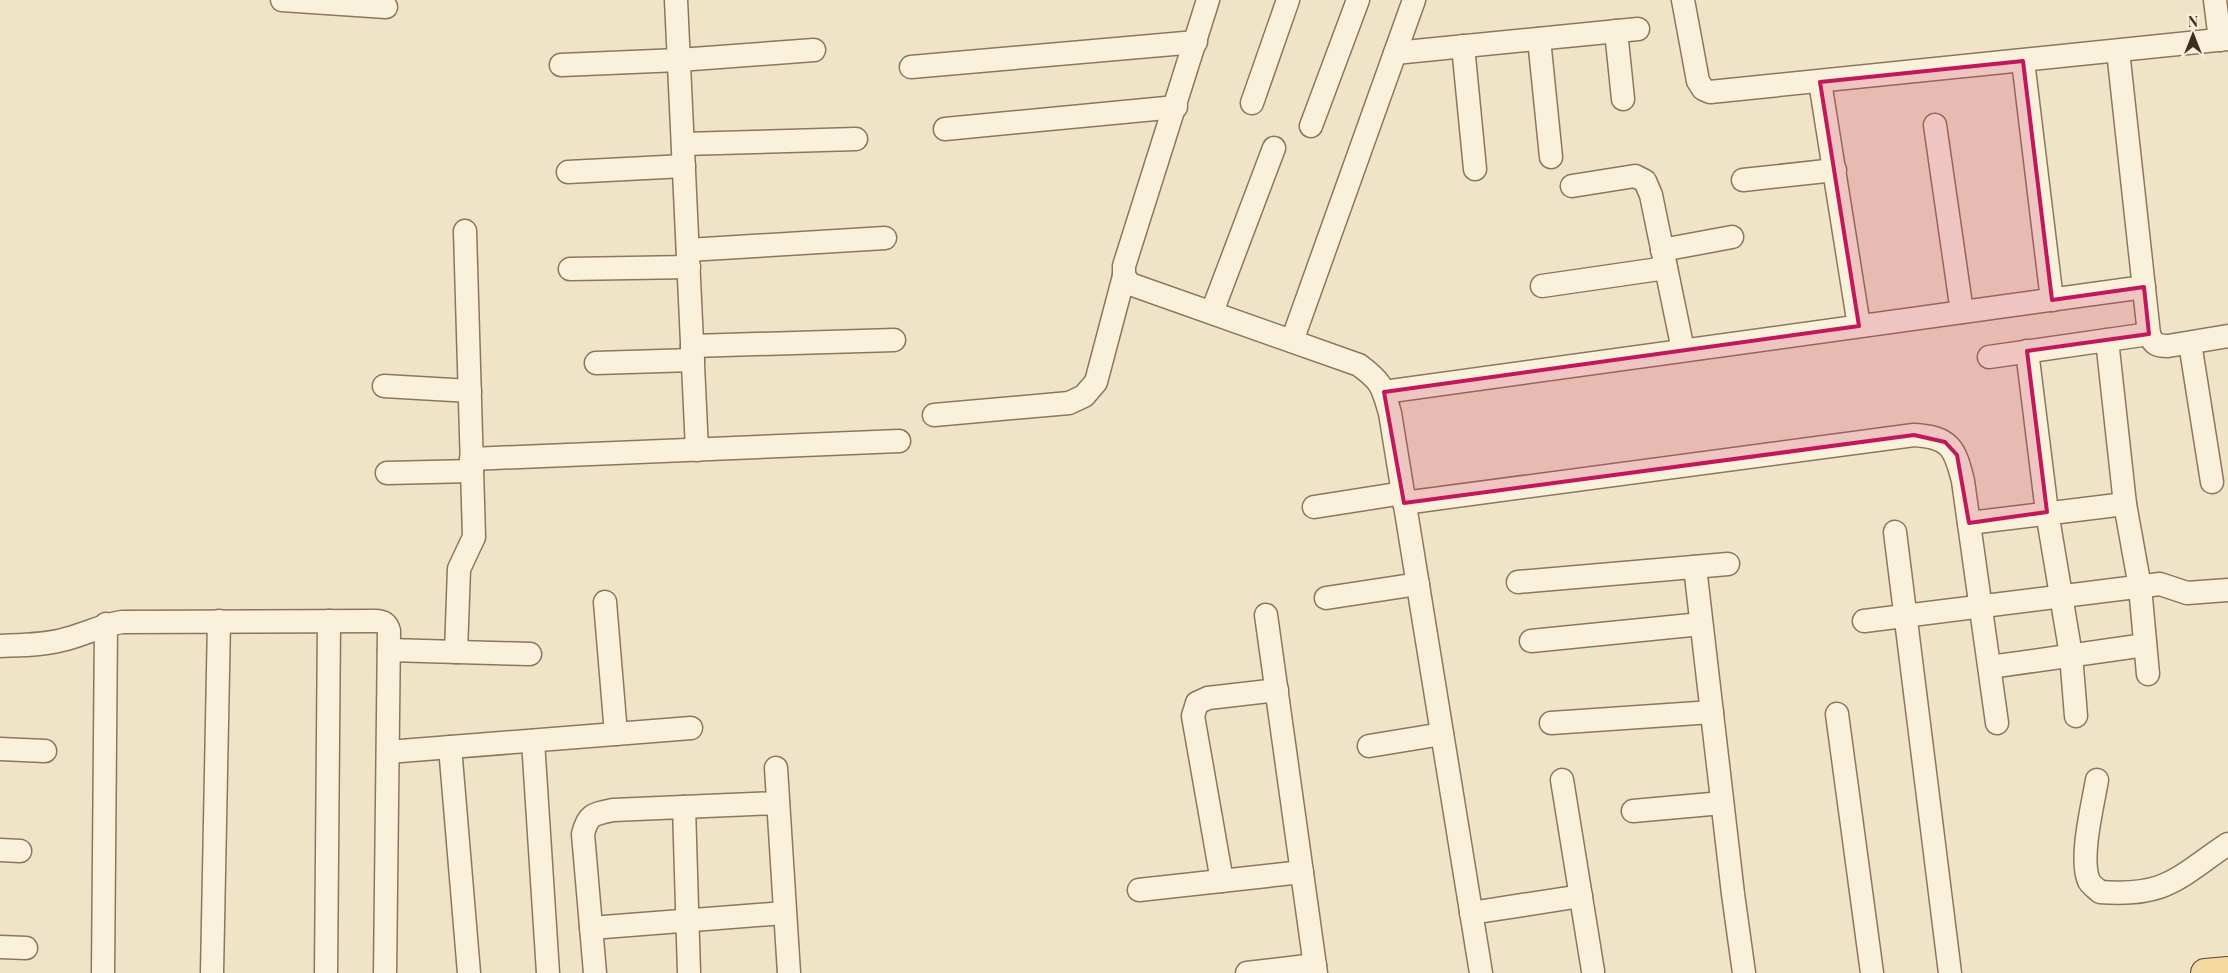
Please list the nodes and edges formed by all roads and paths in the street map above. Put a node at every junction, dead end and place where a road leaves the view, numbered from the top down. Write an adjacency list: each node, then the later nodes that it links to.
1 (282, 0): 9 (street)
2 (676, 0): 19 (street)
3 (1208, 0): 14 (street)
4 (1288, 0): 25 (street)
5 (1358, 0): 28 (street)
6 (1414, 0): 18 (street)
7 (1682, 0): 23 (street)
8 (2216, 0): 13 (street)
9 (386, 7)
10 (1638, 29): 11 (street)
11 (1616, 31): 12 (street); 24 (street)
12 (1539, 39): 15 (street); 33 (street)
13 (2224, 40): 17 (street)
14 (1196, 42): 22 (street); 26 (street)
15 (1463, 46): 18 (street); 34 (street)
16 (814, 50): 19 (street)
17 (2118, 51): 20 (street); 47 (street)
18 (1396, 53): 56 (street)
19 (679, 60): 21 (street); 32 (street)
20 (2023, 61): 23 (street); 48 (street)
21 (561, 65)
22 (911, 67)
23 (1820, 82): 35 (street)
24 (1623, 99)
25 (1252, 103)
26 (1176, 107): 29 (street); 45 (street)
27 (1935, 125): 50 (street)
28 (1311, 126)
29 (945, 129)
30 (856, 138): 32 (street)
31 (1274, 148): 49 (street)
32 (683, 155): 36 (street); 42 (street)
33 (1551, 157)
34 (1475, 169)
35 (1834, 170): 37 (street); 51 (street)
36 (568, 172)
37 (1743, 180)
38 (1572, 186): 43 (street)
39 (465, 231): 64 (street)
40 (1732, 237): 43 (street)
41 (885, 238): 42 (street)
42 (688, 259): 44 (street); 60 (street)
43 (1664, 259): 46 (street); 58 (street)
44 (570, 269)
45 (1124, 276): 49 (street); 66 (street)
46 (1542, 286)
47 (2144, 287): 48 (street); 52 (street)
48 (2052, 300): 50 (street)
49 (1212, 312): 56 (street)
50 (1962, 312): 51 (street)
51 (1859, 326): 58 (street)
52 (2149, 334): 55 (street); 57 (street)
53 (2228, 336): 57 (street)
54 (894, 340): 60 (street)
55 (2107, 340): 59 (street); 73 (street)
56 (1292, 341): 65 (street)
57 (2190, 343): 71 (street)
58 (1683, 350): 65 (street)
59 (2027, 351): 61 (street); 75 (street)
60 (693, 353): 62 (street); 68 (street)
61 (1989, 357)
62 (596, 363)
63 (384, 386): 64 (street)
64 (470, 391): 69 (street)
65 (1384, 392): 72 (street)
66 (934, 415)
67 (899, 441): 68 (street)
68 (697, 450): 69 (street)
69 (472, 465): 70 (street); 99 (street)
70 (387, 473)
71 (2212, 482)
72 (1403, 498): 74 (street); 76 (street); 81 (street)
73 (2125, 504): 75 (street); 82 (street)
74 (1314, 507)
75 (2047, 512): 76 (street); 84 (street)
76 (1969, 523): 87 (street)
77 (1895, 532): 89 (street)
78 (1728, 564): 79 (street)
79 (1695, 567): 80 (street); 94 (street)
80 (1518, 582)
81 (1418, 584): 85 (street); 112 (street)
82 (2140, 587): 83 (street); 84 (street); 96 (street)
83 (2228, 590)
84 (2060, 597): 87 (street); 101 (street)
85 (1326, 598)
86 (605, 602): 111 (street)
87 (1981, 606): 89 (street); 102 (street)
88 (1266, 616): 104 (street)
89 (1907, 616): 92 (street); 153 (street)
90 (219, 621): 91 (street); 93 (street); 141 (street)
91 (329, 621): 98 (street); 142 (street)
92 (1864, 621)
93 (106, 624): 97 (street); 140 (street)
94 (1701, 624): 95 (street); 105 (street)
95 (1531, 642)
96 (2145, 645): 101 (street); 103 (street)
97 (0, 646)
98 (389, 650): 99 (street); 118 (street)
99 (456, 652): 100 (street)
100 (530, 654)
101 (2071, 655): 102 (street); 107 (street)
102 (1990, 667): 109 (street)
103 (2148, 674)
104 (1277, 690): 127 (street); 128 (street)
105 (1712, 712): 108 (street); 123 (street)
106 (1837, 714): 152 (street)
107 (2076, 716)
108 (1551, 723)
109 (1998, 723)
110 (691, 728): 111 (street)
111 (616, 734): 113 (street)
112 (1442, 734): 114 (street); 132 (street)
113 (533, 741): 115 (street); 145 (street)
114 (1368, 746)
115 (450, 747): 118 (street); 144 (street)
116 (0, 749): 117 (street)
117 (45, 751)
118 (388, 752): 143 (street)
119 (776, 768): 122 (street)
120 (1562, 780): 130 (street)
121 (2097, 780): 126 (street)
122 (778, 803): 124 (street); 131 (street)
123 (1722, 803): 125 (street); 151 (street)
124 (684, 807): 133 (street); 134 (street)
125 (1634, 810)
126 (2228, 844)
127 (1302, 872): 128 (street); 137 (street)
128 (1222, 881): 129 (street)
129 (1139, 890)
130 (1581, 896): 132 (street); 138 (street)
131 (784, 913): 133 (street); 148 (street)
132 (1471, 913): 150 (street)
133 (688, 921): 134 (street); 147 (street)
134 (591, 928): 146 (street)
135 (0, 946): 136 (street)
136 (26, 948)
137 (1316, 969): 149 (street)
138 (1593, 971)
139 (2228, 971): 154 (main road)
140 (104, 973)
141 (212, 973)
142 (326, 973)
143 (385, 973)
144 (469, 973)
145 (548, 973)
146 (595, 973)
147 (689, 973)
148 (789, 973)
149 (1247, 973)
150 (1481, 973)
151 (1744, 973)
152 (1872, 973)
153 (1950, 973)
154 (2205, 973)

